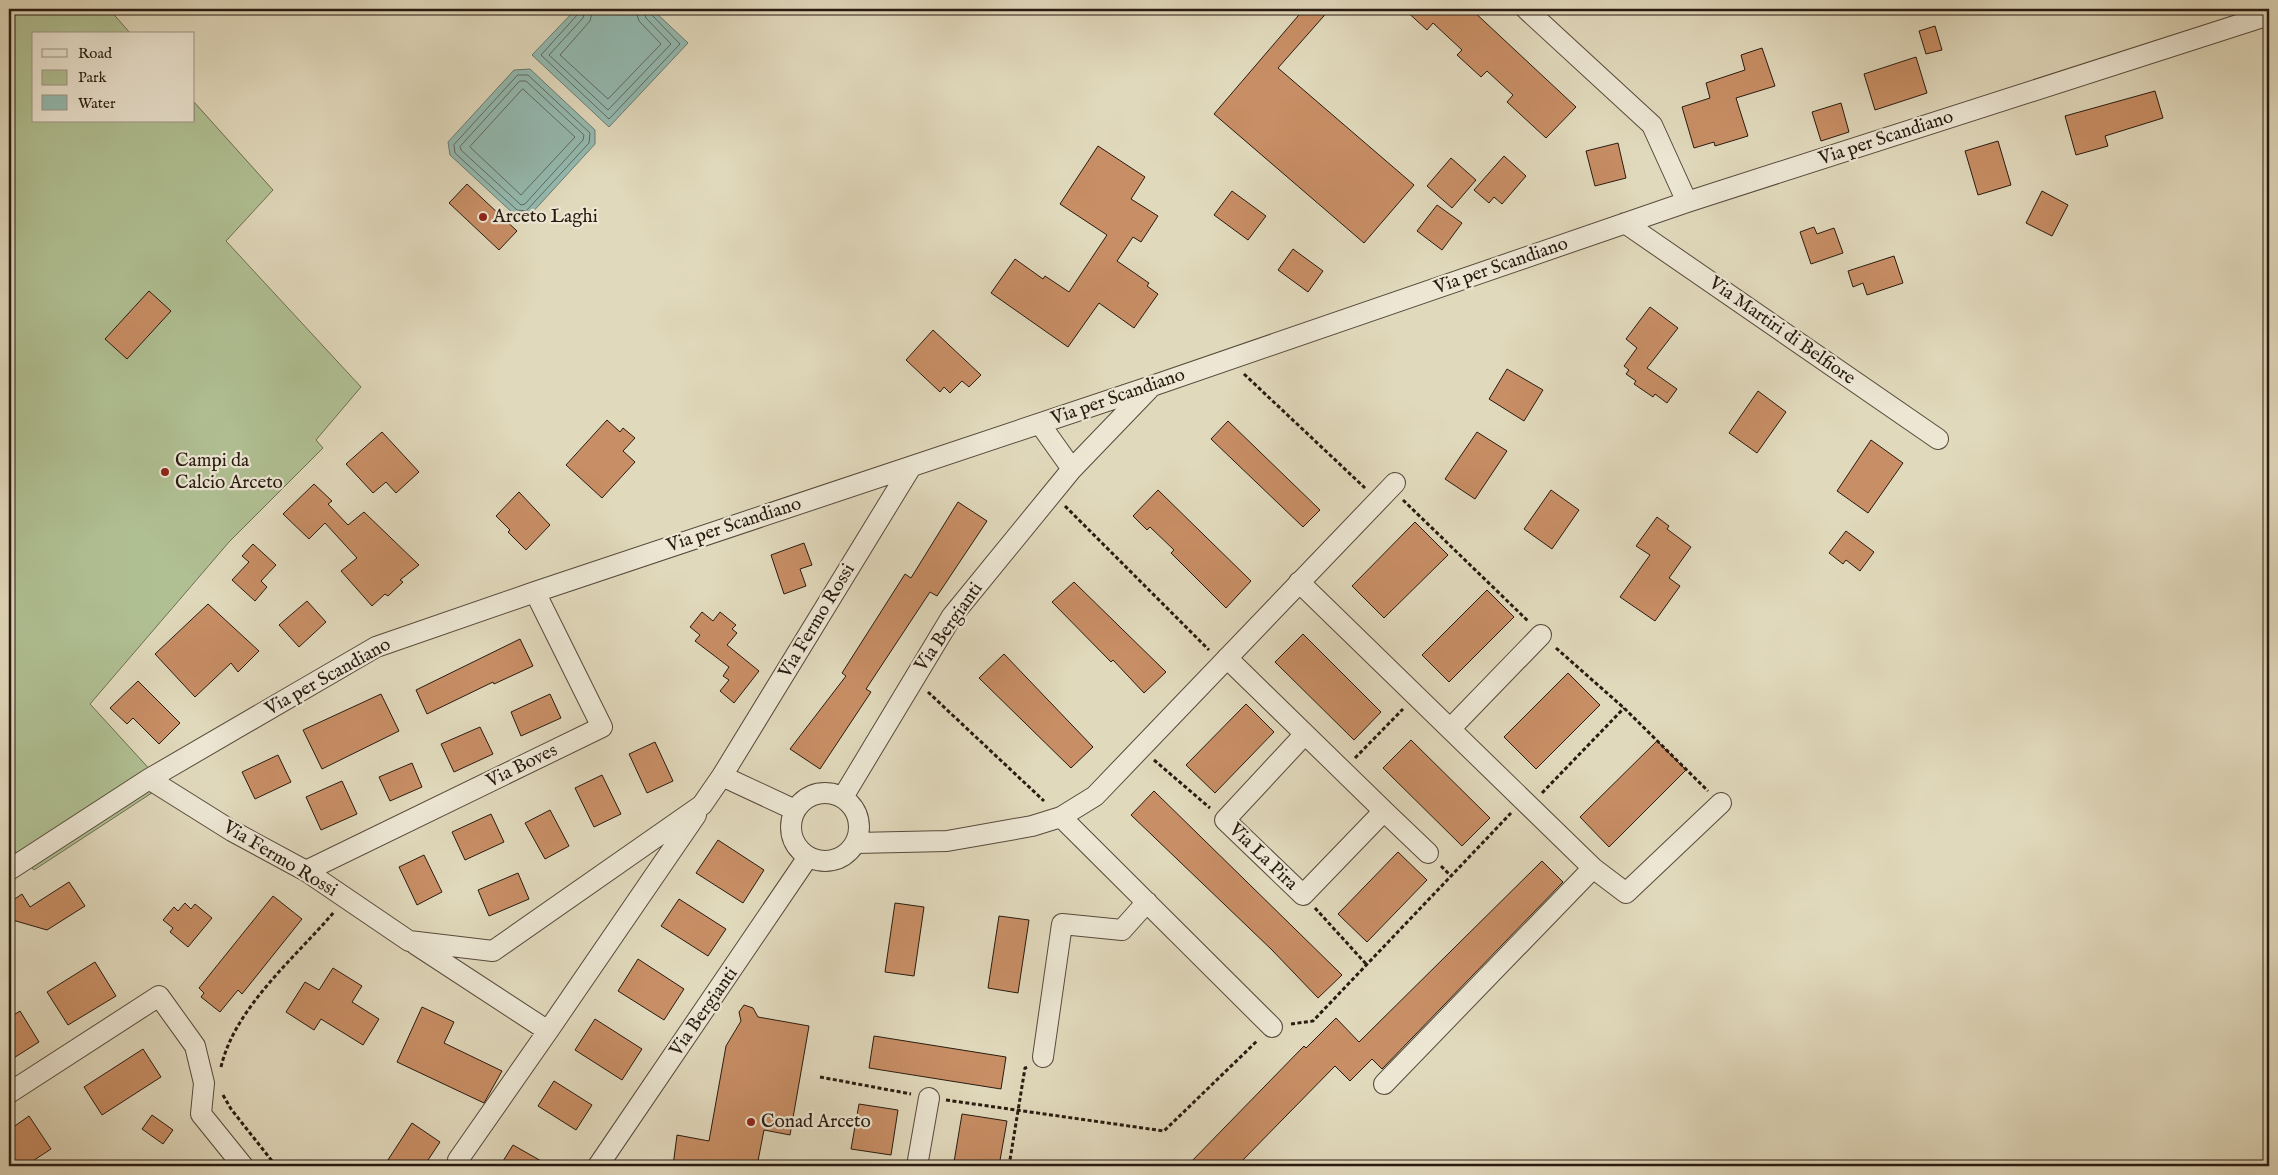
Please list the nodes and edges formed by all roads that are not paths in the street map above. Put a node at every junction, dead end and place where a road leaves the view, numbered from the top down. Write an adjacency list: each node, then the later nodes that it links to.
1 (1526, 9): 3 (street)
2 (2269, 15): 3 (street, Via per Scandiano)
3 (1686, 202): 4 (street, Via per Scandiano)
4 (1626, 223): 5 (street, Via per Scandiano); 7 (street, Via Martiri di Belfiore)
5 (1152, 386): 6 (street, Via per Scandiano); 9 (street, Via Bergianti)
6 (1040, 424): 8 (street, Via per Scandiano); 9 (street)
7 (1938, 439)
8 (911, 466): 12 (street, Via per Scandiano); 17 (street, Via Fermo Rossi)
9 (1072, 469): 19 (street, Via Bergianti)
10 (1395, 483): 11 (street)
11 (1299, 582): 14 (street); 15 (street)
12 (535, 592): 18 (street, Via per Scandiano); 30 (street, Via Boves)
13 (1541, 634): 15 (street)
14 (1224, 660): 16 (street); 24 (street)
15 (1450, 729): 28 (street)
16 (1305, 734): 23 (street); 23 (street, Via La Pira)
17 (722, 776): 21 (street, Via Fermo Rossi); 22 (street)
18 (150, 779): 29 (street, Via per Scandiano); 30 (street, Via Fermo Rossi)
19 (843, 797): 22 (street); 25 (street)
20 (1721, 803): 28 (street)
21 (702, 805): 32 (street, Via Fermo Rossi); 34 (street, Via Fermo Rossi)
22 (795, 810): 27 (street)
23 (1384, 811): 26 (street)
24 (1060, 817): 25 (street); 31 (street)
25 (856, 843): 27 (street)
26 (1428, 853)
27 (808, 856): 41 (street, Via Bergianti)
28 (1593, 868): 36 (street)
29 (9, 870)
30 (306, 871): 32 (street, Via Fermo Rossi)
31 (1147, 902): 33 (street); 35 (street)
32 (410, 941): 34 (street, Via Fermo Rossi)
33 (1272, 1027)
34 (548, 1031): 39 (street, Via Fermo Rossi)
35 (1043, 1056)
36 (1384, 1084)
37 (9, 1093): 40 (street)
38 (929, 1098): 42 (street)
39 (458, 1160)
40 (243, 1166)
41 (598, 1166)
42 (917, 1166)

